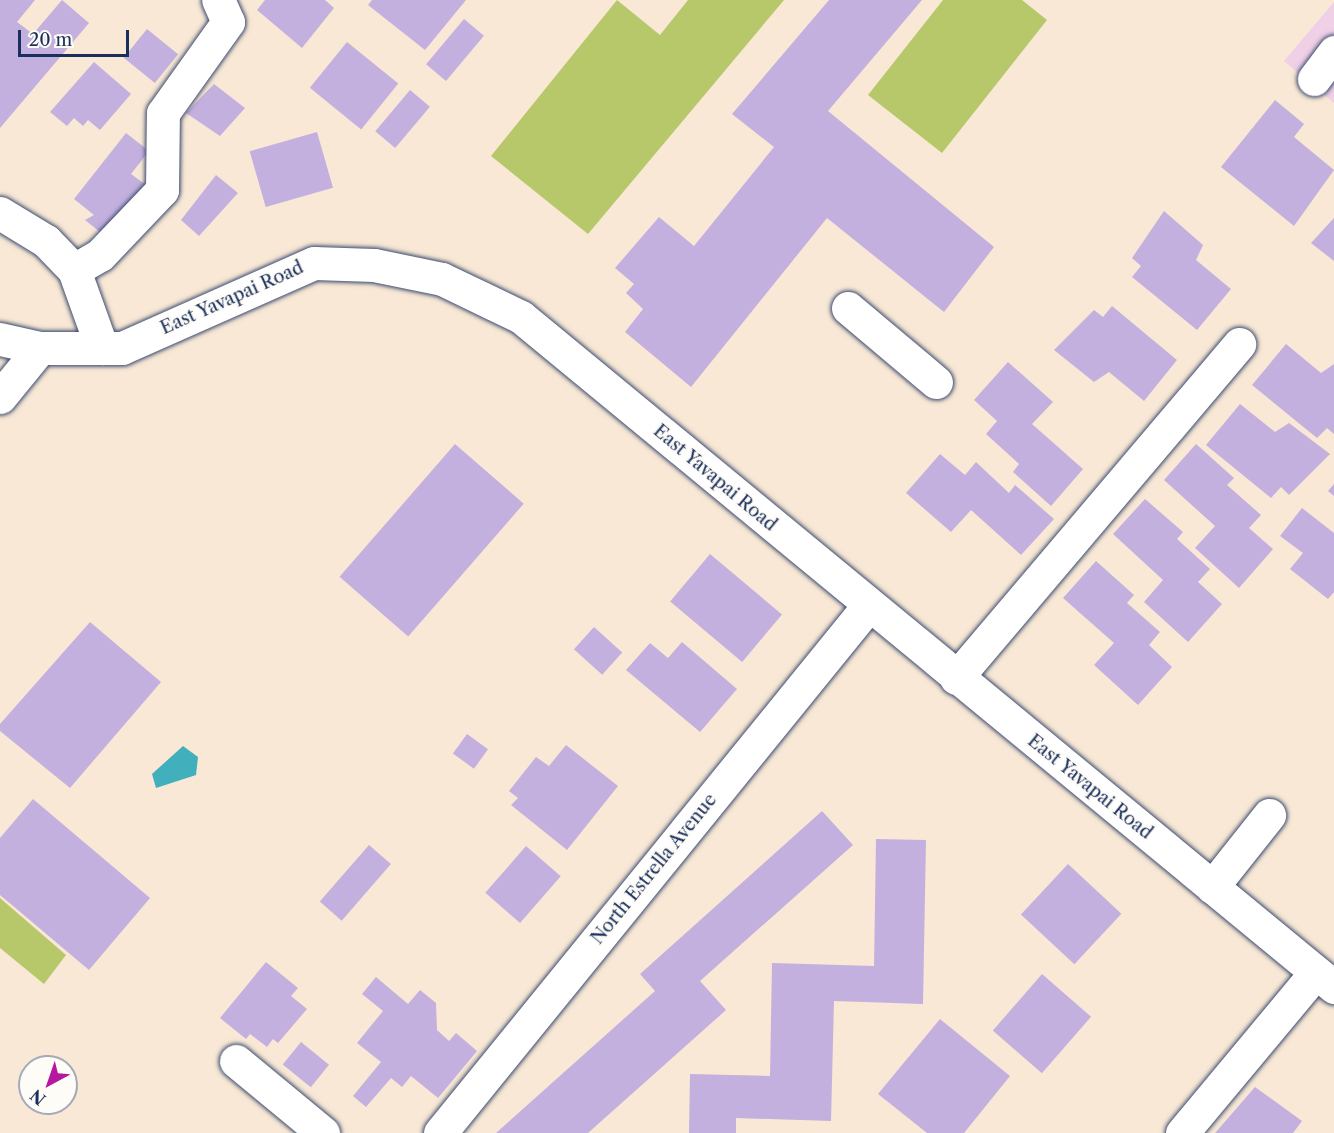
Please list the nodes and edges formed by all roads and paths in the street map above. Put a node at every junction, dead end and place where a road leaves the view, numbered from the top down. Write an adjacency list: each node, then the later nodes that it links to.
1 (218, 0): 5 (street)
2 (1334, 52): 3 (street)
3 (1314, 79)
4 (0, 213): 5 (street)
5 (75, 270): 10 (street)
6 (848, 308): 11 (street)
7 (0, 339): 9 (street, East Yavapai Road)
8 (1239, 344): 14 (street)
9 (40, 348): 10 (street, East Yavapai Road); 12 (street)
10 (102, 348): 13 (street, East Yavapai Road)
11 (936, 382)
12 (0, 397)
13 (869, 605): 14 (street, East Yavapai Road); 20 (street, North Estrella Avenue)
14 (956, 678): 16 (street, East Yavapai Road)
15 (1269, 815): 16 (street)
16 (1212, 887): 17 (street, East Yavapai Road)
17 (1325, 980): 21 (street)
18 (236, 1061): 19 (street)
19 (323, 1133)
20 (440, 1133)
21 (1182, 1133)

